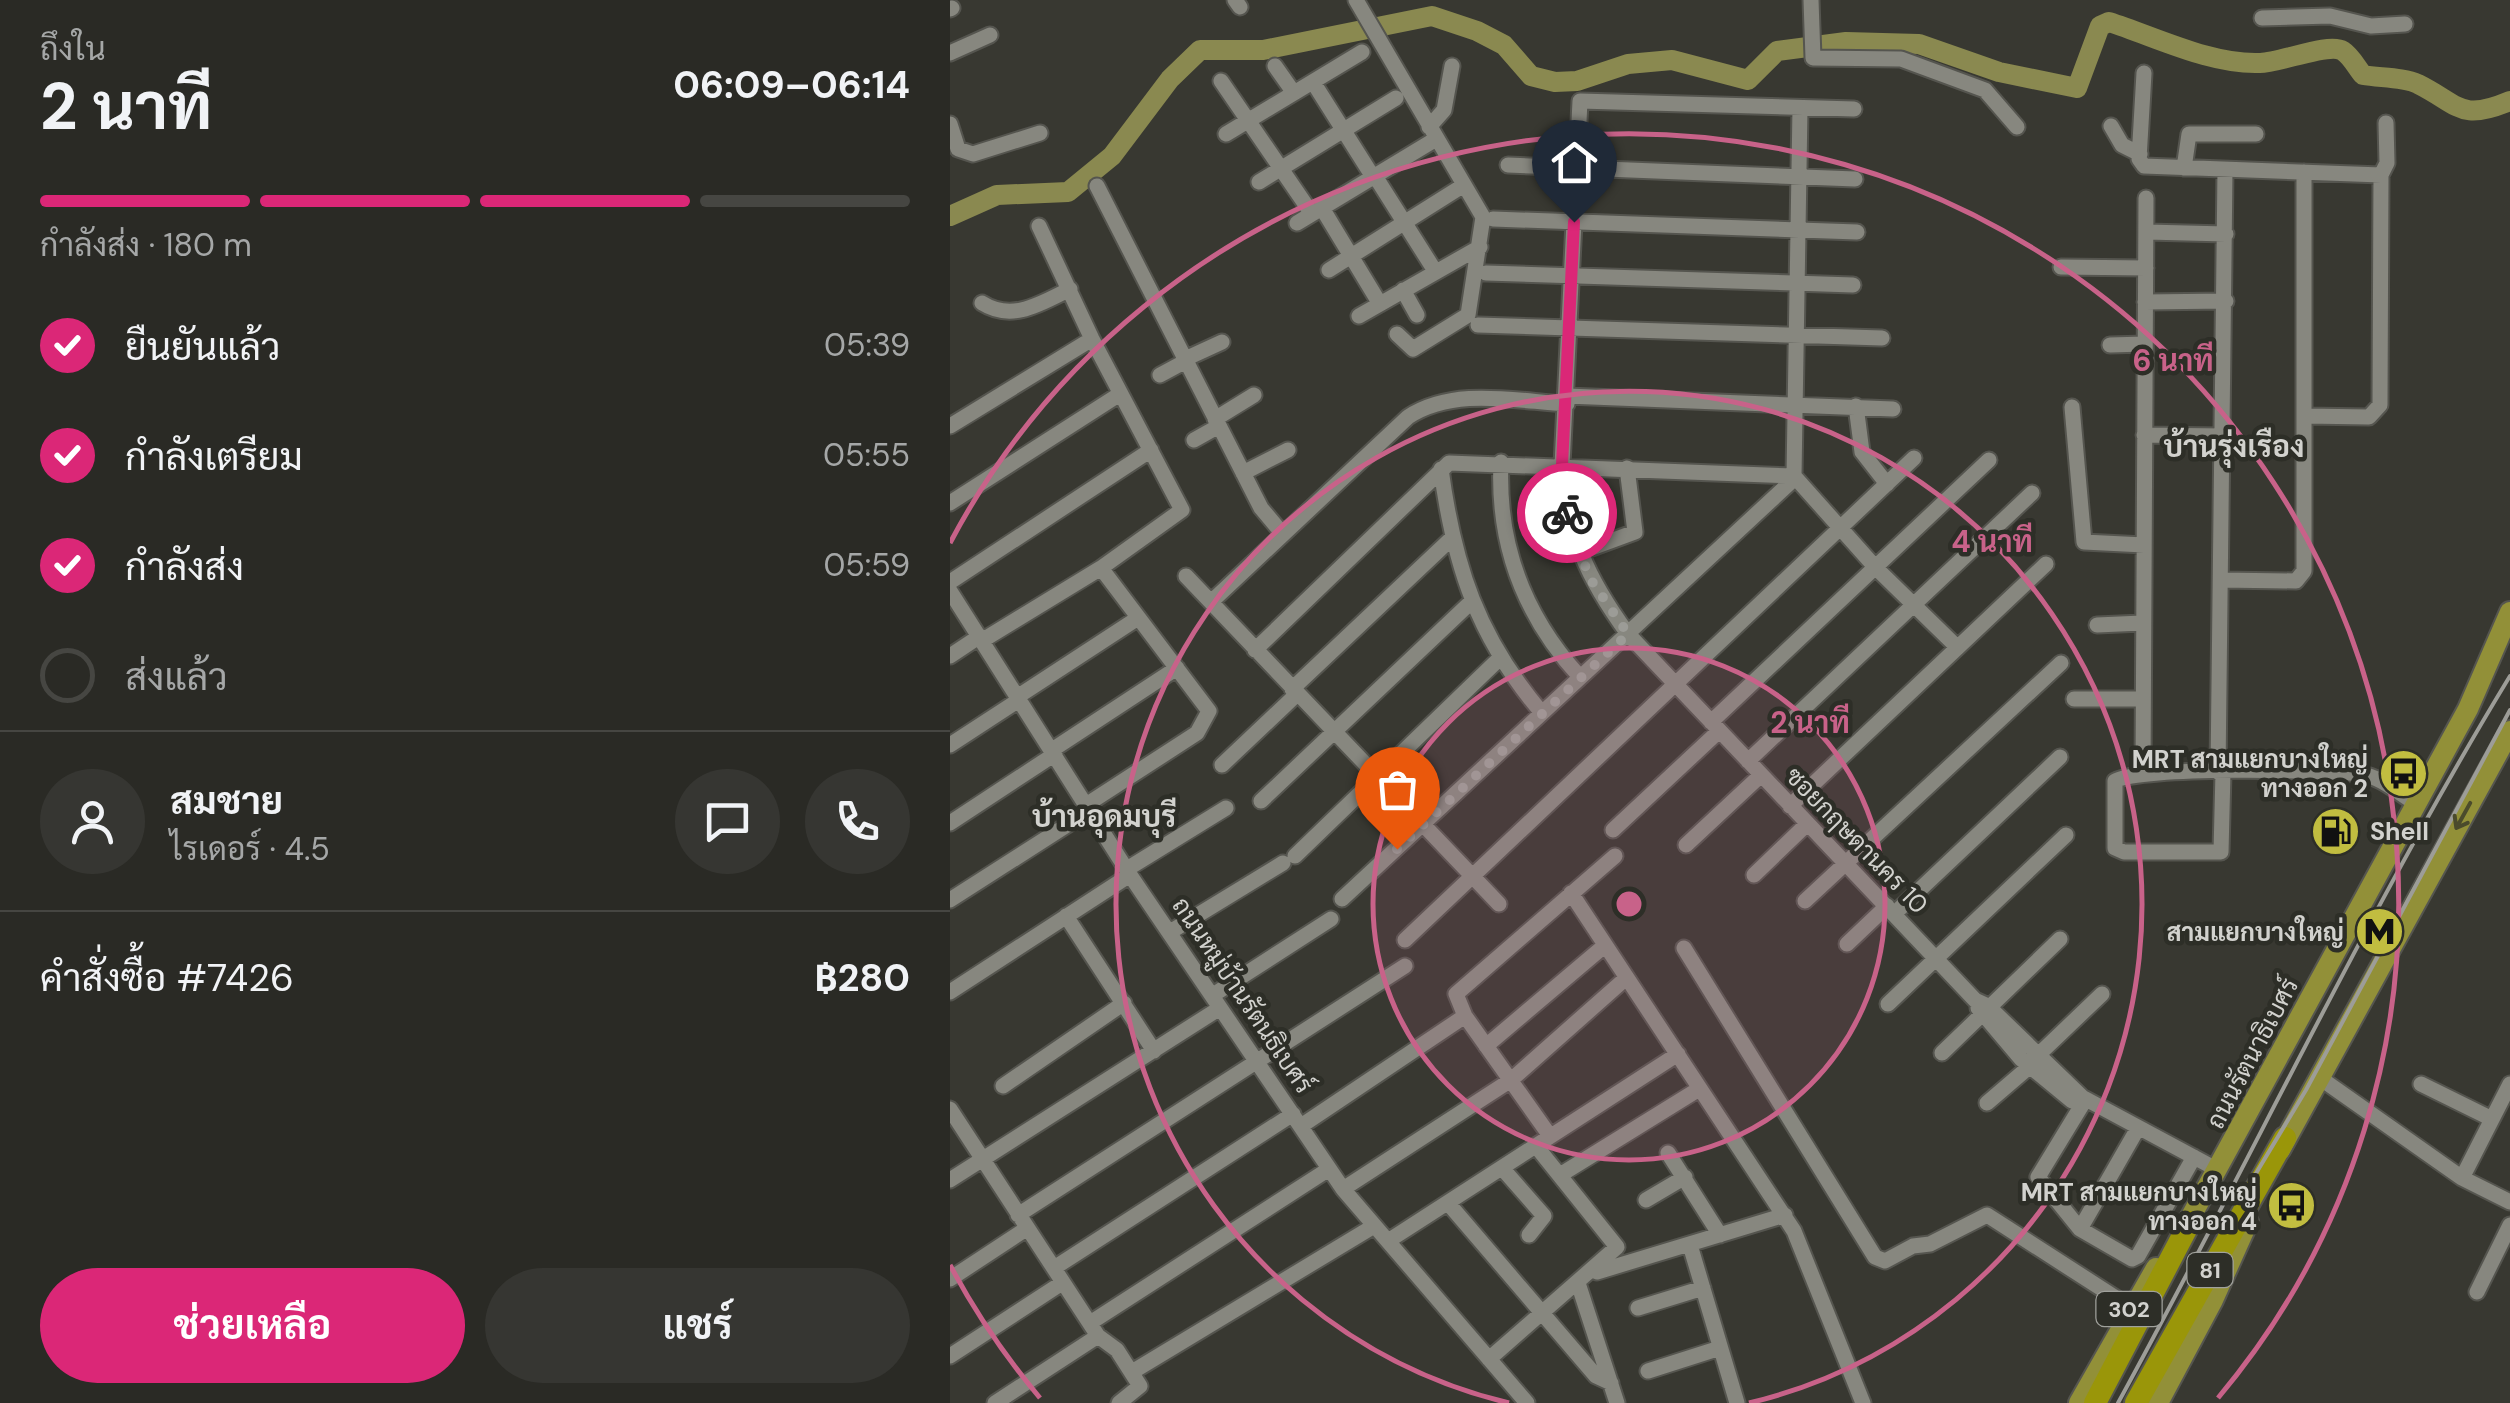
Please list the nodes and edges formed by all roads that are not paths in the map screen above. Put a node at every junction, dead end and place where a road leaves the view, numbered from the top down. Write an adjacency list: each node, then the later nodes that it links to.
1 (1811, 0): 22 (street)
2 (1359, 6): 24 (street)
3 (2330, 8): 4 (street); 5 (street)
4 (2262, 18)
5 (2405, 24)
6 (990, 35): 8 (street)
7 (1362, 52): 13 (street)
8 (950, 53)
9 (1275, 66): 14 (street)
10 (1452, 66): 24 (street)
11 (2144, 74): 28 (street)
12 (1221, 81): 18 (street)
13 (1313, 82): 14 (street); 23 (street)
14 (1294, 92): 18 (street)
15 (1396, 98): 23 (street)
16 (1800, 108): 17 (street); 32 (street, ซอยกฤษดานคร 10); 37 (street)
17 (1854, 108)
18 (1249, 120): 26 (street); 30 (street)
19 (2386, 123): 35 (street)
20 (950, 124): 25 (street)
21 (2112, 126): 28 (street)
22 (2017, 128)
23 (1343, 130): 30 (street); 36 (street)
24 (1433, 133): 36 (street); 40 (street)
25 (1040, 134)
26 (1226, 134)
27 (2256, 134): 31 (street)
28 (2140, 154): 31 (street)
29 (1508, 165): 32 (street)
30 (1281, 167): 39 (street); 43 (street)
31 (2184, 168): 33 (street)
32 (1576, 169): 37 (street); 46 (street, ซอยกฤษดานคร 10)
33 (2224, 170): 34 (street); 52 (street)
34 (2304, 172): 35 (street); 89 (street)
35 (2382, 174): 89 (street)
36 (1374, 176): 43 (street); 45 (street)
37 (1801, 176): 38 (street); 49 (street)
38 (1855, 179)
39 (1259, 182)
40 (1464, 185): 45 (street); 53 (street)
41 (1097, 186): 80 (street)
42 (2146, 198): 51 (street)
43 (1317, 211): 47 (street); 54 (street)
44 (1493, 220): 46 (street)
45 (1405, 222): 54 (street); 58 (street)
46 (1574, 222): 49 (street); 60 (street, ซอยกฤษดานคร 10)
47 (1297, 223)
48 (1039, 226): 63 (street)
49 (1799, 231): 50 (street); 61 (street)
50 (1857, 232)
51 (2147, 232): 52 (street); 56 (street)
52 (2226, 234): 65 (street)
53 (1480, 247): 58 (street); 73 (street)
54 (1352, 256): 57 (street); 68 (street)
55 (2061, 267): 56 (street)
56 (2146, 268): 66 (street)
57 (1330, 270)
58 (1435, 271): 64 (street)
59 (1486, 272): 60 (street)
60 (1572, 274): 61 (street); 72 (street, ซอยกฤษดานคร 10)
61 (1797, 283): 62 (street); 74 (street)
62 (1852, 285)
63 (1070, 289): 67 (street); 76 (street)
64 (1403, 290): 68 (street); 69 (street)
65 (2226, 301): 66 (street); 93 (street)
66 (2145, 302): 78 (street)
67 (982, 303)
68 (1380, 304): 70 (street)
69 (1418, 314)
70 (1359, 316)
71 (1478, 326): 72 (street)
72 (1570, 326): 74 (street); 84 (street, ซอยกฤษดานคร 10)
73 (1397, 334)
74 (1795, 335): 75 (street); 85 (street)
75 (1882, 338)
76 (1092, 339): 82 (street); 91 (street)
77 (1222, 342): 80 (street)
78 (2144, 344): 79 (street); 92 (street)
79 (2110, 345)
80 (1186, 360): 81 (street); 90 (street)
81 (1160, 375)
82 (1120, 394): 95 (street); 107 (street)
83 (1254, 396): 90 (street)
84 (1567, 400): 85 (street); 100 (street, ซอยกฤษดานคร 10); 109 (street)
85 (1792, 404): 86 (street); 104 (street)
86 (1856, 406): 88 (street); 105 (street)
87 (2072, 407): 111 (street)
88 (1893, 409)
89 (2306, 416): 117 (street)
90 (1217, 422): 94 (street); 103 (street)
91 (950, 426)
92 (2144, 436): 93 (street); 111 (street)
93 (2223, 436): 117 (street)
94 (1194, 440)
95 (1151, 450): 114 (street); 118 (street)
96 (1288, 450): 103 (street)
97 (1914, 458): 105 (street)
98 (1990, 460): 115 (street)
99 (1501, 462): 100 (street); 102 (street); 136 (street)
100 (1562, 465): 101 (street); 112 (street, ซอยกฤษดานคร 10)
101 (1627, 468): 104 (street); 112 (street)
102 (1441, 470): 110 (street); 131 (street)
103 (1243, 474): 109 (street)
104 (1794, 477): 108 (street); 127 (street)
105 (1886, 484): 108 (street)
106 (2032, 493): 122 (street)
107 (950, 503)
108 (1840, 530): 115 (street); 137 (street)
109 (1282, 533): 120 (street)
110 (1453, 537): 121 (street); 138 (street)
111 (2144, 545): 125 (street)
112 (1578, 553): 127 (street, ซอยกฤษดานคร 10)
113 (2046, 564): 130 (street)
114 (1100, 568): 124 (street); 128 (street)
115 (1876, 568): 122 (street); 144 (street)
116 (1186, 576): 120 (street)
117 (2221, 580): 152 (street)
118 (950, 582)
119 (950, 591): 128 (street, ถนนหมู่บ้านรัตนธิเบศร์)
120 (1211, 602): 131 (street)
121 (1470, 603): 133 (street); 146 (street)
122 (1914, 605): 130 (street); 150 (street)
123 (2510, 612): 142 (main road, ถนนรัตนาธิเบศร์ / 302)
124 (1138, 618): 135 (street); 139 (street)
125 (2142, 623): 126 (street); 141 (street)
126 (2096, 625)
127 (1628, 634): 136 (street); 137 (street, ซอยกฤษดานคร 10)
128 (981, 638): 132 (street); 139 (street, ถนนหมู่บ้านรัตนธิเบศร์)
129 (2510, 639): 142 (main road)
130 (1956, 647): 158 (street)
131 (1255, 650): 138 (street)
132 (950, 656)
133 (1500, 658): 143 (street); 155 (street)
134 (2060, 664): 168 (street)
135 (1177, 668): 148 (street); 159 (street)
136 (1580, 677): 143 (street)
137 (1674, 685): 144 (street, ซอยกฤษดานคร 10); 171 (street)
138 (1295, 691): 146 (street); 151 (street)
139 (1018, 698): 147 (street); 148 (street, ถนนหมู่บ้านรัตนธิเบศร์)
140 (2074, 700): 141 (street)
141 (2142, 700): 153 (street)
142 (2468, 709): 157 (main road, ถนนรัตนาธิเบศร์ / 302)
143 (1542, 714): 162 (street)
144 (1715, 727): 150 (street, ซอยกฤษดานคร 10); 164 (street)
145 (2510, 731): 202 (main road, one-way to 202)
146 (1334, 732): 155 (street); 156 (street)
147 (950, 746)
148 (1053, 752): 159 (street, ถนนหมู่บ้านรัตนธิเบศร์); 161 (street)
149 (2060, 757): 177 (street)
150 (1748, 761): 154 (street, ซอยกฤษดานคร 10)
151 (1222, 765)
152 (2220, 772): 153 (street); 153 (street); 157 (street)
153 (2143, 773)
154 (1760, 776): 158 (street, ซอยกฤษดานคร 10); 166 (street)
155 (1377, 778): 162 (street); 180 (street)
156 (1261, 801)
157 (2416, 803): 221 (main road, ถนนรัตนาธิเบศร์ / 302)
158 (1790, 806): 163 (street, ซอยกฤษดานคร 10)
159 (1088, 808): 169 (street, ถนนหมู่บ้านรัตนธิเบศร์); 174 (street)
160 (1226, 808): 169 (street)
161 (950, 823)
162 (1424, 824): 171 (street); 173 (street)
163 (1807, 824): 168 (street, ซอยกฤษดานคร 10); 170 (street)
164 (1612, 830)
165 (2066, 835): 186 (street)
166 (1686, 845)
167 (1614, 856): 172 (street)
168 (1844, 864): 175 (street); 177 (street, ซอยกฤษดานคร 10)
169 (1129, 872): 178 (street); 180 (street, ถนนหมู่บ้านรัตนธิเบศร์)
170 (1754, 876)
171 (1472, 877): 176 (street); 182 (street)
172 (1571, 894): 184 (street); 195 (street)
173 (1342, 899)
174 (950, 900)
175 (1805, 901)
176 (1499, 904)
177 (1891, 910): 183 (street); 186 (street, ซอยกฤษดานคร 10)
178 (1066, 916): 189 (street); 192 (street)
179 (1330, 919): 191 (street)
180 (1170, 932): 191 (street, ถนนหมู่บ้านรัตนธิเบศร์)
181 (2060, 939): 194 (street)
182 (1404, 940)
183 (1847, 944)
184 (1603, 947): 188 (street); 196 (street)
185 (1684, 948): 246 (street)
186 (1935, 958): 193 (street); 194 (street, ซอยกฤษดานคร 10)
187 (1404, 966): 200 (street)
188 (1625, 979): 199 (street); 203 (street)
189 (950, 992)
190 (2102, 994): 201 (street)
191 (1216, 1002): 197 (street); 200 (street, ถนนหมู่บ้านรัตนธิเบศร์)
192 (1124, 1003): 197 (street); 206 (street)
193 (1888, 1004)
194 (1981, 1007): 198 (street); 201 (street, ซอยกฤษดานคร 10)
195 (1465, 1016): 196 (street); 212 (street)
196 (1486, 1046): 203 (street)
197 (1154, 1050): 218 (street)
198 (1942, 1053)
199 (1678, 1054): 207 (street); 215 (street)
200 (1259, 1061): 212 (street, ถนนหมู่บ้านรัตนธิเบศร์); 231 (street)
201 (2032, 1062): 208 (street, ซอยกฤษดานคร 10); 209 (street)
202 (2320, 1078): 214 (main road); 224 (street)
203 (1511, 1080): 215 (street); 226 (street)
204 (2421, 1084): 211 (street)
205 (2510, 1084): 211 (street)
206 (1003, 1086)
207 (1700, 1089): 222 (street); 230 (street)
208 (2083, 1099): 213 (street, ซอยกฤษดานคร 10); 235 (street)
209 (1987, 1103)
210 (950, 1109): 218 (street)
211 (2492, 1119): 224 (street)
212 (1297, 1120): 219 (street, ถนนหมู่บ้านรัตนธิเบศร์); 240 (street)
213 (2138, 1128): 217 (street, ซอยกฤษดานคร 10); 235 (street)
214 (2285, 1138): 245 (main road); 264 (highway, 81)
215 (1543, 1141): 220 (street); 222 (street)
216 (1668, 1154): 223 (street)
217 (2194, 1157): 221 (street, ซอยกฤษดานคร 10); 235 (street)
218 (982, 1158): 225 (street); 231 (street)
219 (1329, 1168): 226 (street, ถนนหมู่บ้านรัตนธิเบศร์); 249 (street)
220 (1502, 1168): 229 (street); 237 (street)
221 (2218, 1170): 232 (main road, ถนนรัตนาธิเบศร์ / 302)
222 (1560, 1175): 242 (street)
223 (1685, 1178): 227 (street); 236 (street)
224 (2462, 1178): 228 (street)
225 (950, 1180)
226 (1342, 1189): 234 (street, ถนนหมู่บ้านรัตนธิเบศร์)
227 (1646, 1200)
228 (2510, 1202)
229 (1448, 1203): 238 (street); 248 (street)
230 (1785, 1215): 236 (street); 261 (street)
231 (1022, 1222): 240 (street); 241 (street)
232 (2190, 1222): 246 (main road, ถนนรัตนาธิเบศร์ / 302); 263 (highway, 81)
233 (2510, 1225): 244 (street)
234 (1374, 1226): 238 (street, ถนนหมู่บ้านรัตนธิเบศร์); 254 (street)
235 (2080, 1228)
236 (1720, 1234): 239 (street)
237 (1528, 1235)
238 (1388, 1240): 252 (street, ถนนหมู่บ้านรัตนธิเบศร์)
239 (1690, 1245): 242 (street); 243 (street)
240 (1058, 1276): 249 (street); 251 (street)
241 (950, 1279)
242 (1583, 1279): 248 (street); 255 (street)
243 (1704, 1288): 247 (street); 250 (street)
244 (2477, 1292)
245 (2213, 1300): 265 (main road); 266 (main road)
246 (2130, 1307): 262 (main road, ถนนรัตนาธิเบศร์ / 302)
247 (1638, 1308)
248 (1543, 1311): 252 (street); 255 (street)
249 (1094, 1330): 254 (street); 256 (street)
250 (1720, 1348): 253 (street); 260 (street)
251 (950, 1356)
252 (1489, 1358): 258 (street, ถนนหมู่บ้านรัตนธิเบศร์)
253 (1648, 1371)
254 (1132, 1372): 257 (street)
255 (1612, 1383): 259 (street)
256 (996, 1403)
257 (1119, 1403)
258 (1527, 1403)
259 (1616, 1403)
260 (1736, 1403)
261 (1863, 1403)
262 (2079, 1403)
263 (2095, 1403)
264 (2136, 1403)
265 (2158, 1403)
266 (2173, 1403)

